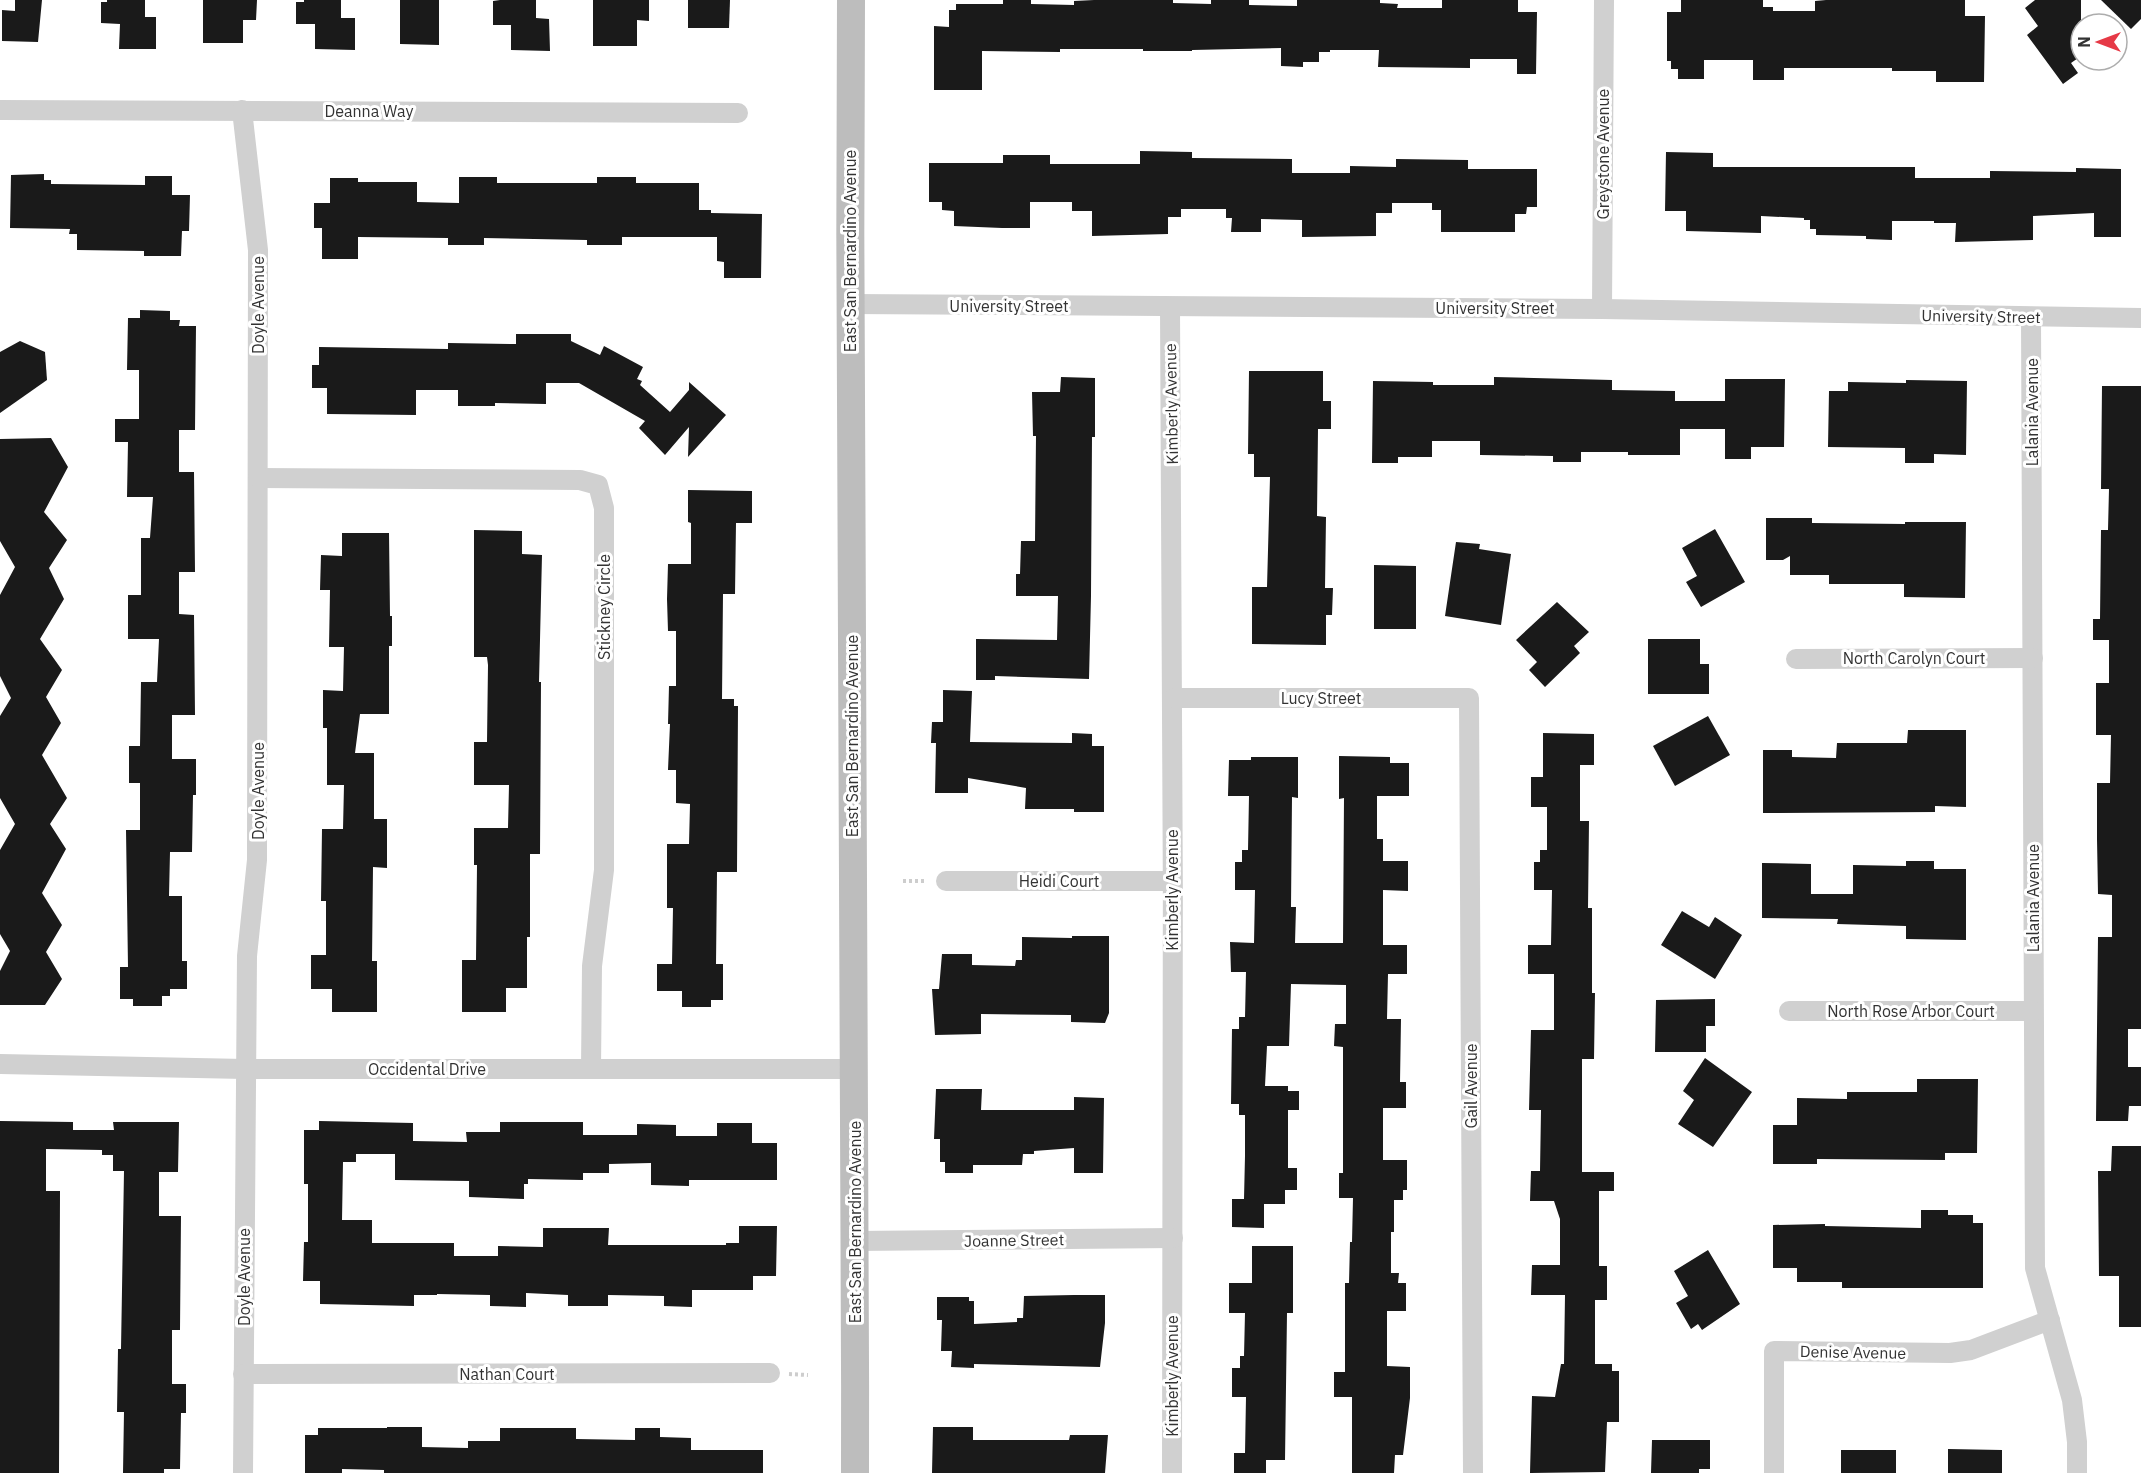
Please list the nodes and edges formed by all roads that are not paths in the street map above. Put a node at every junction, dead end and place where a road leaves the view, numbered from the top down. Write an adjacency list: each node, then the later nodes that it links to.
1 (851, 0): 6 (street, East San Bernardino Avenue)
2 (1604, 0): 8 (street, Greystone Avenue)
3 (0, 110): 4 (street, Deanna Way)
4 (242, 110): 5 (street, Deanna Way); 11 (street, Doyle Avenue)
5 (738, 113)
6 (849, 304): 7 (street, University Street); 22 (street, East San Bernardino Avenue)
7 (1170, 307): 8 (street, University Street); 14 (street, Kimberly Avenue)
8 (1602, 309): 9 (street, University Street)
9 (2031, 317): 10 (street, University Street); 12 (street, Lalania Avenue)
10 (2141, 318)
11 (258, 478): 21 (street, Stickney Circle); 23 (street, Doyle Avenue)
12 (2032, 658): 13 (street, North Carolyn Court); 19 (street, Lalania Avenue)
13 (1796, 659)
14 (1174, 699): 15 (street, Lucy Street); 17 (street, Kimberly Avenue)
15 (1469, 699): 32 (street, Gail Avenue)
16 (946, 881): 17 (street, Heidi Court)
17 (1172, 881): 24 (street, Kimberly Avenue)
18 (1789, 1011): 19 (street, North Rose Arbor Court)
19 (2033, 1011): 26 (street, Lalania Avenue)
20 (0, 1064): 23 (street, Occidental Drive)
21 (591, 1069): 22 (street, Occidental Drive); 23 (street, Occidental Drive)
22 (854, 1069): 25 (street, East San Bernardino Avenue)
23 (245, 1070): 28 (street, Doyle Avenue)
24 (1173, 1238): 25 (street, Joanne Street); 31 (street, Kimberly Avenue)
25 (855, 1241): 30 (street, East San Bernardino Avenue)
26 (2050, 1320): 33 (street, Denise Avenue); 34 (street, Lalania Avenue)
27 (771, 1373): 28 (street, Nathan Court)
28 (243, 1374): 29 (street, Doyle Avenue)
29 (243, 1473)
30 (855, 1473)
31 (1172, 1473)
32 (1473, 1473)
33 (1774, 1473)
34 (2077, 1473)

